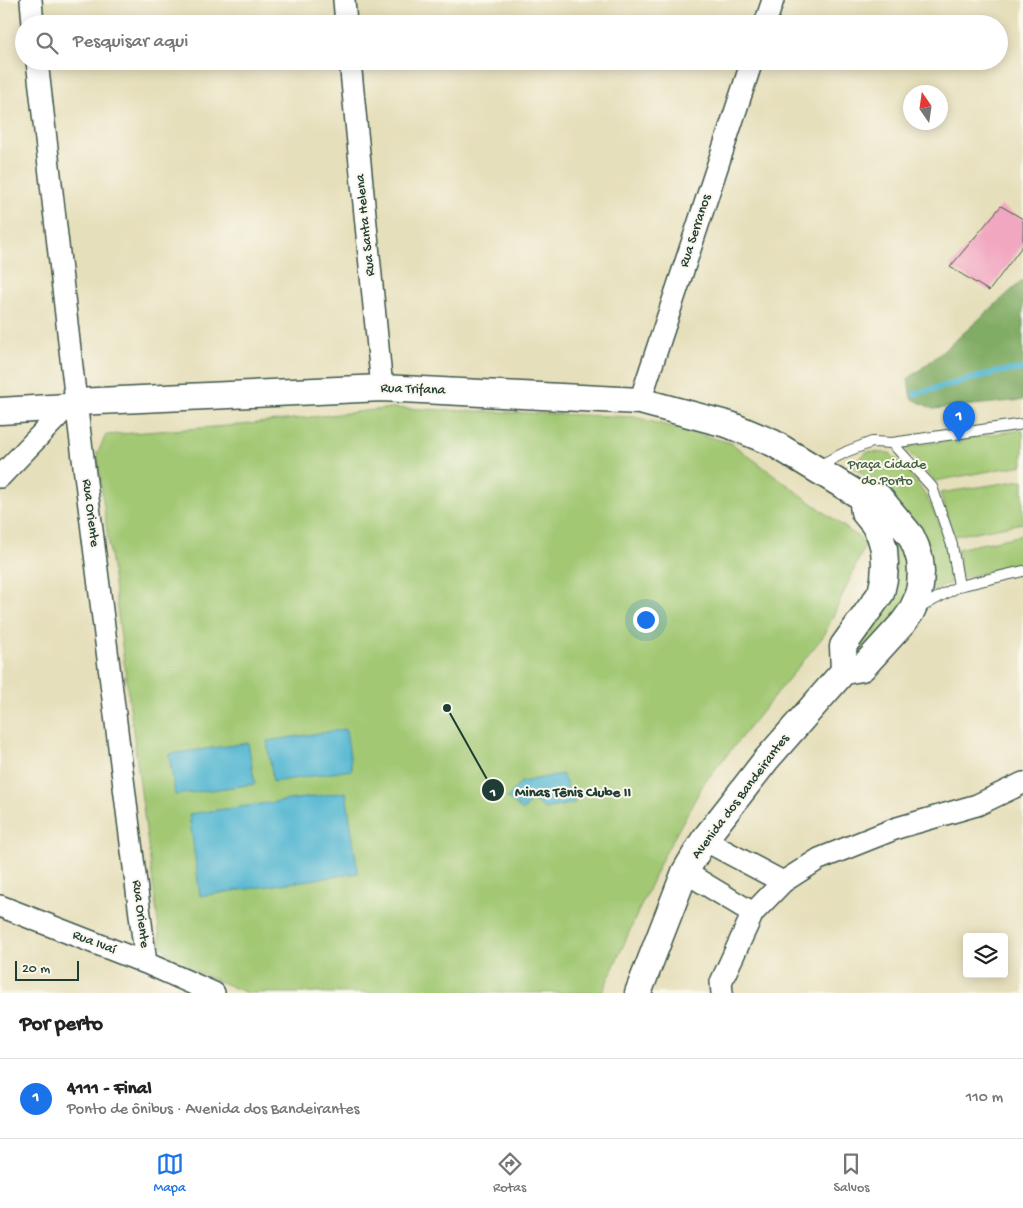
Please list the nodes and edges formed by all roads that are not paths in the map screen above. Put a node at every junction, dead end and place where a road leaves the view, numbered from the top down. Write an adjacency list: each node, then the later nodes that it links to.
1 (30, 0): 4 (street)
2 (344, 0): 5 (street)
3 (772, 0): 6 (street)
4 (32, 15)
5 (345, 15)
6 (768, 15)
7 (38, 70): 12 (street, Rua Oriente)
8 (351, 70): 10 (street, Rua Santa Helena)
9 (749, 70): 11 (street, Rua Serranos)
10 (382, 388): 11 (street, Rua Trifana); 12 (street, Rua Trifana)
11 (640, 401): 16 (street, Rua Trifana)
12 (72, 405): 13 (street, Rua Trifana); 17 (street); 29 (street, Rua Oriente)
13 (0, 411)
14 (1023, 424): 15 (lane)
15 (892, 443): 16 (lane); 20 (lane)
16 (814, 468): 18 (street, Avenida dos Bandeirantes)
17 (0, 476)
18 (862, 497): 21 (street, Avenida dos Bandeirantes); 22 (street)
19 (1023, 571): 20 (lane)
20 (959, 586): 21 (lane)
21 (911, 612): 22 (street, Avenida dos Bandeirantes)
22 (844, 671): 24 (street, Avenida dos Bandeirantes)
23 (1023, 783): 26 (street)
24 (704, 840): 25 (street, Avenida dos Bandeirantes); 26 (street)
25 (685, 872): 28 (street); 31 (street, Avenida dos Bandeirantes)
26 (783, 882): 28 (street)
27 (0, 906): 29 (street, Rua Ivaí)
28 (753, 912): 32 (street)
29 (146, 963): 30 (street, Rua Ivaí)
30 (214, 993)
31 (638, 993)
32 (722, 993)

